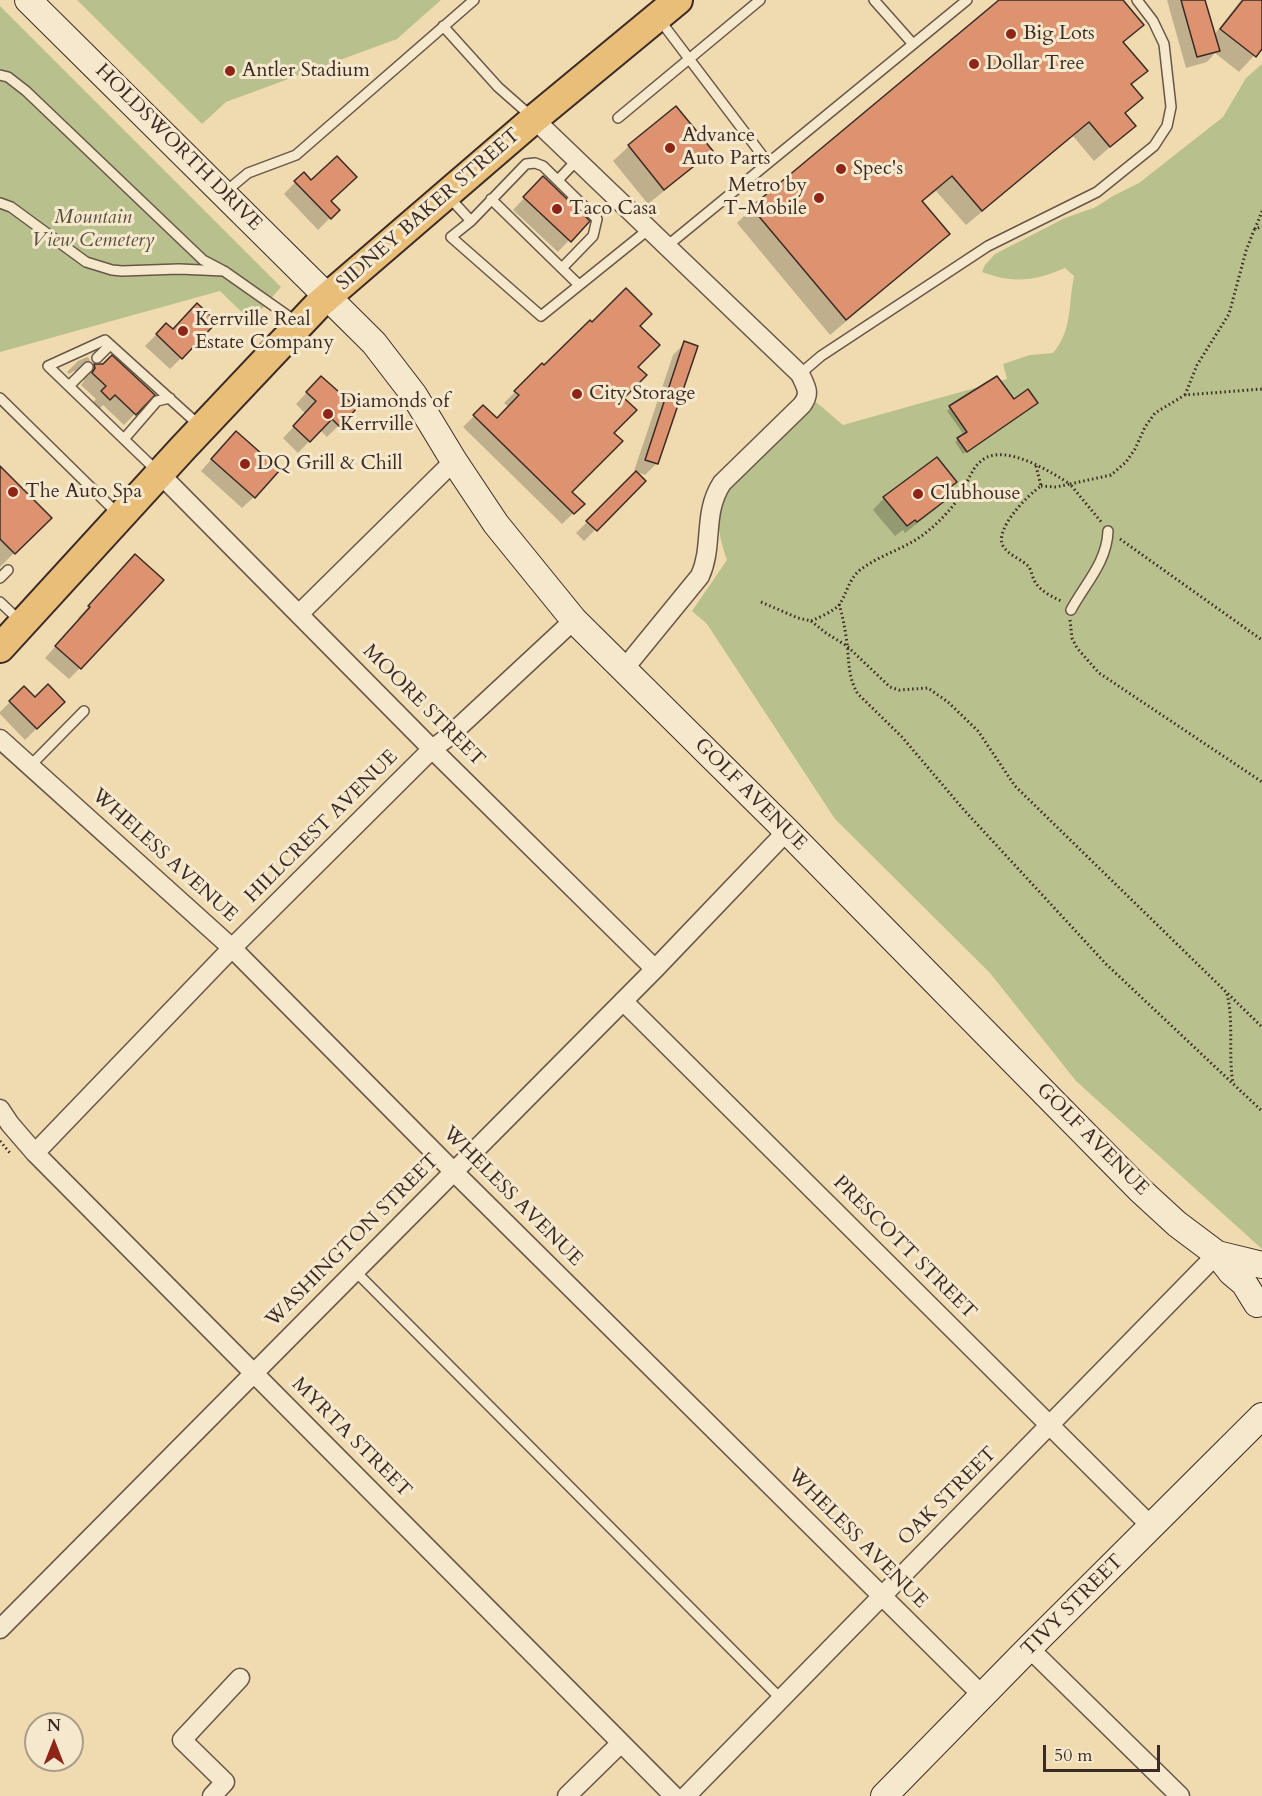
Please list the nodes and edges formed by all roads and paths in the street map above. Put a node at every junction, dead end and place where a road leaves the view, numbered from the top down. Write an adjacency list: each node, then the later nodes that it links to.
1 (28, 0): 17 (main road, HOLDSWORTH DRIVE)
2 (474, 0): 8 (lane)
3 (760, 0): 10 (lane)
4 (874, 0): 9 (lane)
5 (967, 0): 9 (lane)
6 (1137, 0): 35 (lane)
7 (668, 9): 10 (lane); 12 (main road, SIDNEY BAKER STREET)
8 (443, 26): 12 (lane); 17 (lane)
9 (913, 44): 15 (lane)
10 (690, 60): 13 (lane); 15 (lane)
11 (0, 75): 28 (lane)
12 (534, 118): 14 (street); 18 (main road, SIDNEY BAKER STREET)
13 (618, 118)
14 (577, 160): 16 (lane); 24 (street)
15 (768, 163): 26 (lane)
16 (558, 180): 19 (lane); 27 (lane)
17 (224, 193): 30 (main road, HOLDSWORTH DRIVE)
18 (446, 195): 22 (lane); 30 (main road, SIDNEY BAKER STREET)
19 (491, 199): 22 (lane); 27 (lane)
20 (0, 203): 28 (lane)
21 (1262, 211): 25 (path)
22 (471, 221): 29 (lane)
23 (1262, 226): 25 (path)
24 (649, 229): 26 (street); 29 (lane)
25 (1254, 230): 38 (path)
26 (667, 246): 35 (street)
27 (562, 268): 29 (lane)
28 (224, 271): 31 (lane)
29 (579, 285)
30 (328, 297): 31 (main road, SIDNEY BAKER STREET); 43 (main road, GOLF AVENUE)
31 (300, 325): 41 (main road, SIDNEY BAKER STREET)
32 (110, 345): 33 (lane); 36 (lane); 40 (lane)
33 (97, 358)
34 (88, 367): 36 (lane)
35 (800, 374): 63 (street)
36 (69, 386): 42 (lane)
37 (1262, 389): 38 (path)
38 (1185, 395): 46 (path)
39 (0, 398): 48 (lane)
40 (170, 398): 41 (lane); 42 (lane)
41 (202, 427): 45 (main road, SIDNEY BAKER STREET)
42 (124, 439): 45 (lane)
43 (454, 461): 56 (street); 57 (main road, GOLF AVENUE)
44 (1036, 466): 46 (path); 47 (path); 54 (path)
45 (160, 474): 48 (main road, SIDNEY BAKER STREET); 56 (street, MOORE STREET)
46 (1070, 484): 47 (path); 49 (path)
47 (1041, 486): 55 (path)
48 (120, 517): 59 (main road, SIDNEY BAKER STREET)
49 (1108, 531): 55 (lane); 60 (path)
50 (8, 570): 51 (lane)
51 (0, 578)
52 (0, 602): 59 (lane)
53 (761, 602): 58 (path)
54 (839, 604): 58 (path); 61 (path)
55 (1071, 610): 68 (path)
56 (300, 614): 66 (street, MOORE STREET)
57 (574, 620): 63 (main road, GOLF AVENUE); 66 (street, HILLCREST AVENUE)
58 (811, 621): 61 (path)
59 (23, 623): 62 (main road, SIDNEY BAKER STREET)
60 (1262, 640)
61 (847, 646): 72 (path); 75 (path)
62 (0, 648)
63 (624, 669): 69 (main road, GOLF AVENUE)
64 (84, 711): 67 (lane)
65 (0, 739): 67 (street, WHELESS AVENUE)
66 (432, 749): 70 (street, HILLCREST AVENUE); 71 (street, MOORE STREET)
67 (30, 766): 70 (street, WHELESS AVENUE)
68 (1262, 782)
69 (786, 831): 71 (street, WASHINGTON STREET); 82 (main road, GOLF AVENUE)
70 (232, 948): 80 (street, HILLCREST AVENUE); 81 (street, WHELESS AVENUE)
71 (655, 969): 73 (street, WASHINGTON STREET)
72 (1227, 993): 74 (path); 75 (path)
73 (623, 1001): 81 (street, WASHINGTON STREET); 89 (street, PRESCOTT STREET)
74 (1262, 1027)
75 (1233, 1084): 76 (path)
76 (1262, 1112)
77 (3, 1122): 80 (street, MYRTA STREET)
78 (0, 1141): 79 (path)
79 (10, 1153)
80 (35, 1153): 87 (street, MYRTA STREET)
81 (453, 1172): 84 (street, WASHINGTON STREET); 91 (street, WHELESS AVENUE)
82 (1217, 1254): 83 (main road, GOLF AVENUE); 86 (main road, GOLF AVENUE); 89 (street, OAK STREET)
83 (1262, 1265)
84 (355, 1271): 87 (street, WASHINGTON STREET); 96 (lane)
85 (1262, 1278): 86 (main road)
86 (1259, 1311)
87 (254, 1373): 92 (street, WASHINGTON STREET); 97 (street, MYRTA STREET)
88 (1262, 1416): 90 (main road, TIVY STREET)
89 (1051, 1425): 90 (street, PRESCOTT STREET); 91 (street, OAK STREET)
90 (1152, 1527): 93 (main road, TIVY STREET)
91 (882, 1596): 95 (street, WHELESS AVENUE); 96 (street, OAK STREET)
92 (0, 1629)
93 (1029, 1648): 95 (main road, TIVY STREET); 103 (street)
94 (240, 1678): 98 (street)
95 (983, 1696): 102 (main road, TIVY STREET)
96 (781, 1699): 101 (street, OAK STREET)
97 (621, 1743): 99 (street); 100 (street, MYRTA STREET)
98 (212, 1796)
99 (567, 1796)
100 (674, 1796)
101 (686, 1796)
102 (884, 1796)
103 (1180, 1796)

